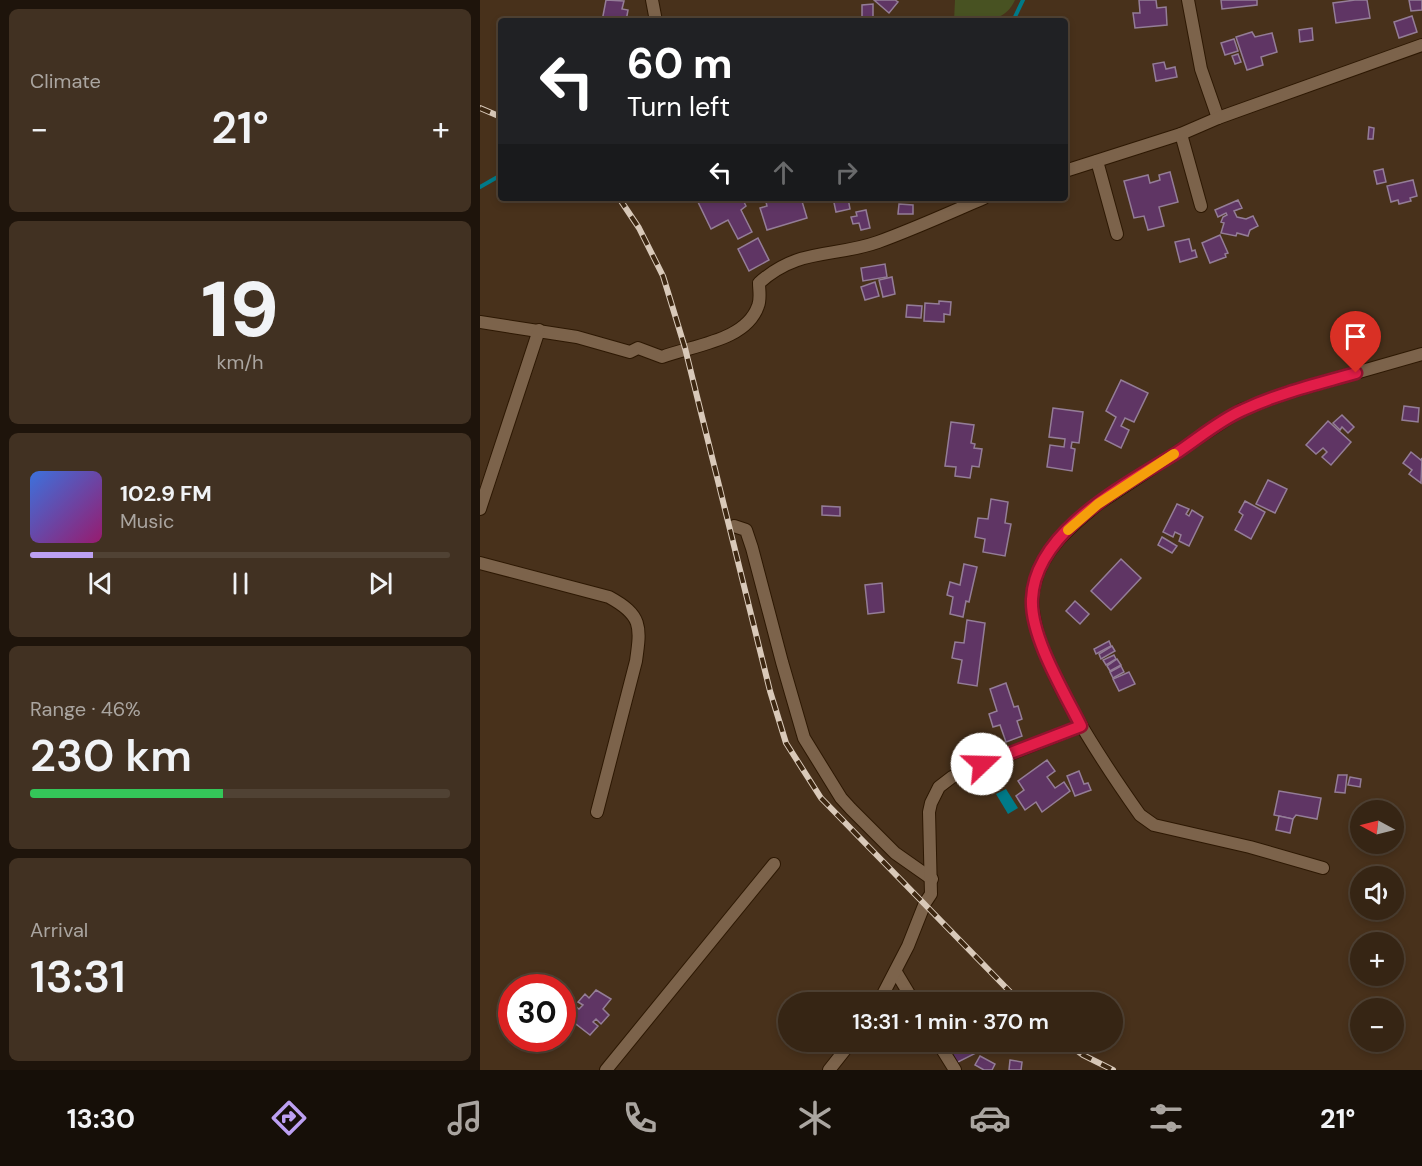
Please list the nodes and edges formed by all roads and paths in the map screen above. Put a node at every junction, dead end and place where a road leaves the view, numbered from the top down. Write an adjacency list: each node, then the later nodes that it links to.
1 (652, 0): 3 (street)
2 (1188, 0): 5 (street)
3 (655, 18)
4 (1422, 45): 5 (street)
5 (1218, 118): 6 (street)
6 (1181, 134): 7 (street); 10 (street)
7 (1097, 161): 8 (street); 11 (street)
8 (1068, 170)
9 (977, 201): 13 (street)
10 (1201, 206)
11 (1117, 234)
12 (480, 322): 13 (street)
13 (539, 330): 15 (street)
14 (1422, 354): 18 (street)
15 (480, 509)
16 (734, 526): 22 (street)
17 (480, 563): 19 (street)
18 (1081, 726): 21 (street); 22 (street)
19 (597, 812)
20 (774, 864): 28 (street)
21 (1323, 868)
22 (932, 879): 23 (street)
23 (896, 972): 24 (street); 25 (street)
24 (885, 992)
25 (908, 992)
26 (843, 1052): 29 (street)
27 (944, 1052): 30 (street)
28 (606, 1070)
29 (829, 1070)
30 (955, 1070)

